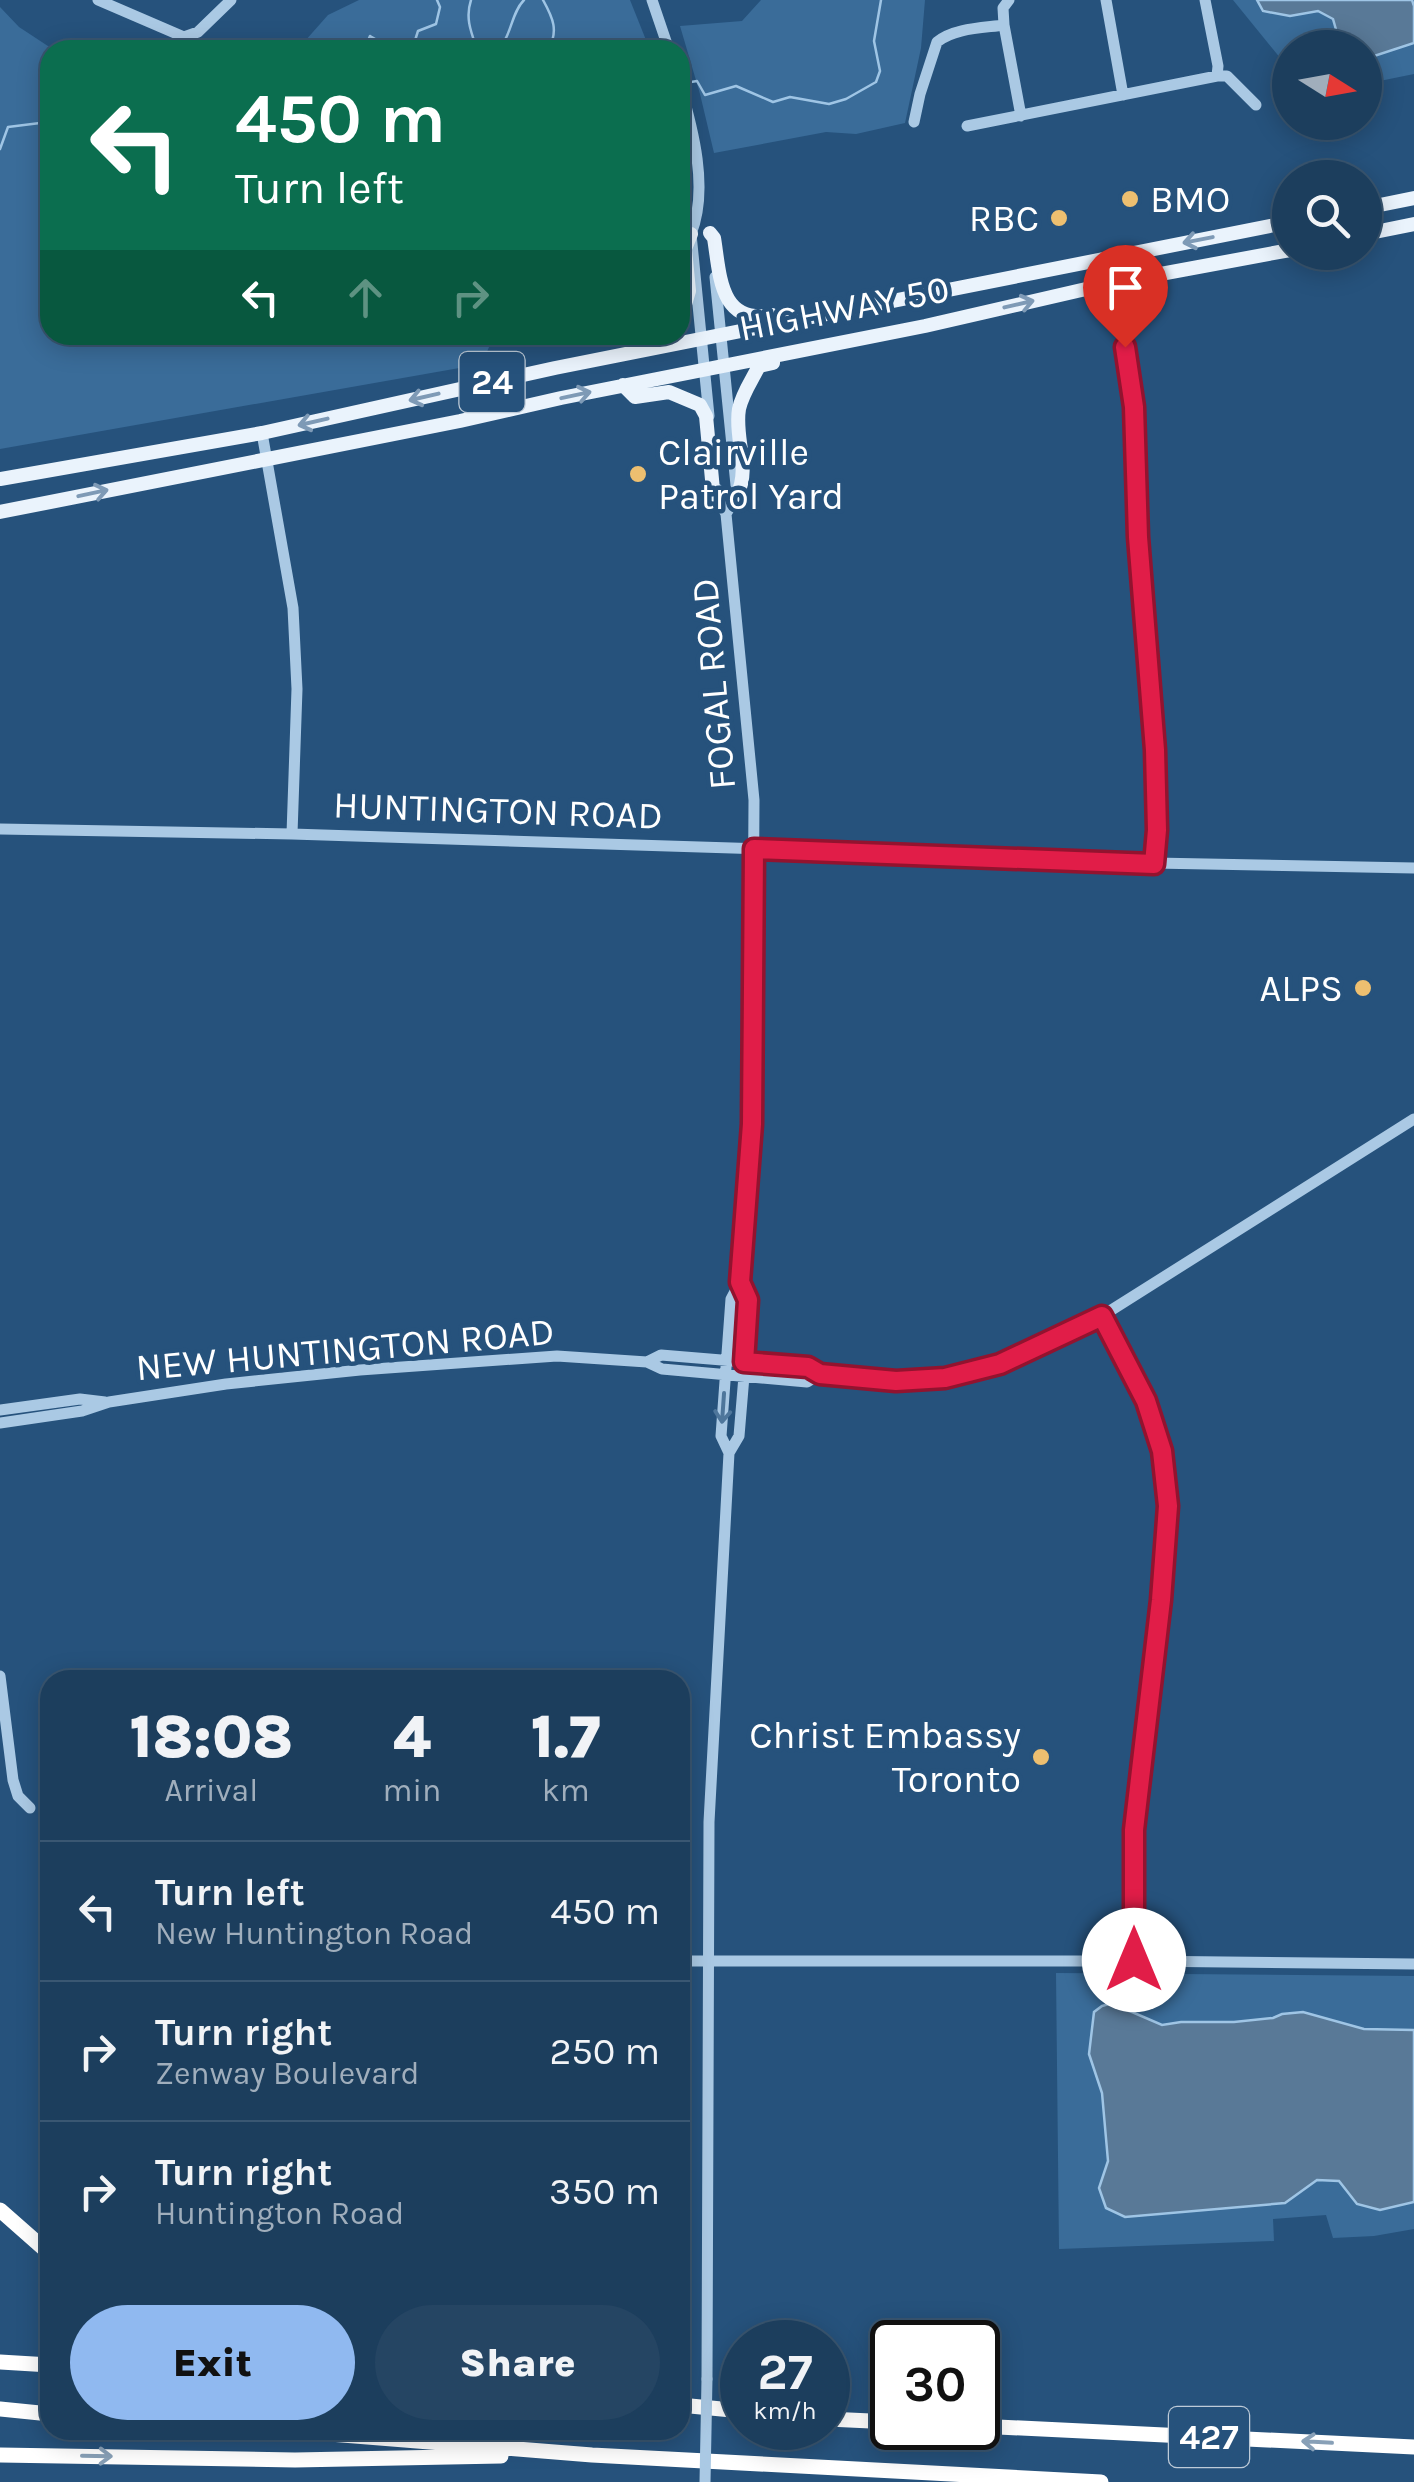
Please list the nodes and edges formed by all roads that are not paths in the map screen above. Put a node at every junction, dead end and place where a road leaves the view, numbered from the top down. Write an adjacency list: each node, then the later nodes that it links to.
1 (98, 0): 2 (street)
2 (232, 0)
3 (652, 0): 8 (street)
4 (1008, 0): 7 (street)
5 (1106, 0): 10 (street)
6 (1205, 0): 9 (street)
7 (1004, 25): 12 (street); 14 (street)
8 (666, 40)
9 (1217, 76): 10 (street); 11 (street)
10 (1123, 95): 12 (street)
11 (1256, 105)
12 (1021, 116): 15 (street)
13 (690, 122): 18 (street, FOGAL ROAD)
14 (914, 122)
15 (968, 126)
16 (1414, 198): 17 (main road)
17 (1382, 205)
18 (698, 217): 22 (street); 23 (street, FOGAL ROAD)
19 (1414, 224): 21 (main road)
20 (1272, 226): 26 (main road, HIGHWAY 50 / 24, one-way to 26)
21 (1382, 231)
22 (710, 233): 26 (main road); 27 (street)
23 (691, 234): 28 (street, FOGAL ROAD)
24 (1272, 253): 25 (main road, HIGHWAY 50 / 24)
25 (1112, 283): 32 (main road, HIGHWAY 50 / 24, one-way to 25); 47 (street)
26 (852, 308): 27 (main road, HIGHWAY 50 / 24)
27 (721, 334): 28 (main road, HIGHWAY 50 / 24); 34 (street)
28 (702, 338): 29 (main road, HIGHWAY 50 / 24); 35 (street, FOGAL ROAD)
29 (690, 340)
30 (645, 345): 33 (main road)
31 (667, 345): 33 (main road, HIGHWAY 50 / 24)
32 (823, 345): 34 (main road, HIGHWAY 50 / 24); 40 (main road)
33 (622, 354): 37 (main road, HIGHWAY 50 / 24, one-way to 37)
34 (724, 365): 35 (main road, HIGHWAY 50 / 24); 40 (street)
35 (705, 368): 36 (main road, HIGHWAY 50 / 24); 41 (street, FOGAL ROAD)
36 (623, 385): 38 (main road, HIGHWAY 50 / 24, one-way to 36); 41 (main road)
37 (262, 433): 38 (street); 39 (main road, HIGHWAY 50 / 24)
38 (266, 458): 42 (main road, HIGHWAY 50 / 24, one-way to 38); 45 (street)
39 (0, 479)
40 (737, 495): 43 (street)
41 (718, 497): 43 (street, FOGAL ROAD)
42 (0, 512)
43 (726, 514): 46 (street, FOGAL ROAD)
44 (0, 829): 45 (street, HUNTINGTON ROAD)
45 (292, 834): 46 (street, HUNTINGTON ROAD)
46 (754, 849): 47 (street, HUNTINGTON ROAD); 50 (street, FOGAL ROAD)
47 (1154, 864): 48 (street, HUNTINGTON ROAD)
48 (1414, 868)
49 (1414, 1118): 51 (street, NEW HUNTINGTON ROAD)
50 (740, 1282): 52 (street); 53 (street)
51 (1102, 1316): 54 (street, NEW HUNTINGTON ROAD); 62 (street)
52 (744, 1362): 53 (street, NEW HUNTINGTON ROAD); 54 (street, NEW HUNTINGTON ROAD); 55 (street)
53 (726, 1367): 55 (street, NEW HUNTINGTON ROAD); 56 (street, NEW HUNTINGTON ROAD); 59 (street, one-way to 59)
54 (820, 1374): 55 (street, NEW HUNTINGTON ROAD)
55 (744, 1376): 59 (street)
56 (109, 1402): 57 (street, NEW HUNTINGTON ROAD); 58 (street, NEW HUNTINGTON ROAD)
57 (0, 1410)
58 (0, 1423)
59 (729, 1453): 64 (street)
60 (0, 1676): 61 (street)
61 (30, 1808)
62 (1134, 1960): 64 (street); 65 (street)
63 (690, 1961): 64 (street)
64 (709, 1961): 79 (street, bridge)
65 (1414, 1964)
66 (0, 2210): 67 (highway)
67 (40, 2245)
68 (0, 2362): 69 (highway)
69 (40, 2364)
70 (690, 2406): 72 (highway)
71 (0, 2409): 73 (highway)
72 (720, 2409)
73 (40, 2413)
74 (1000, 2427): 76 (highway, 427, one-way to 74)
75 (405, 2440): 78 (highway)
76 (1414, 2447)
77 (0, 2454): 78 (highway, one-way to 78)
78 (592, 2455): 80 (highway)
79 (705, 2482)
80 (1101, 2482)

